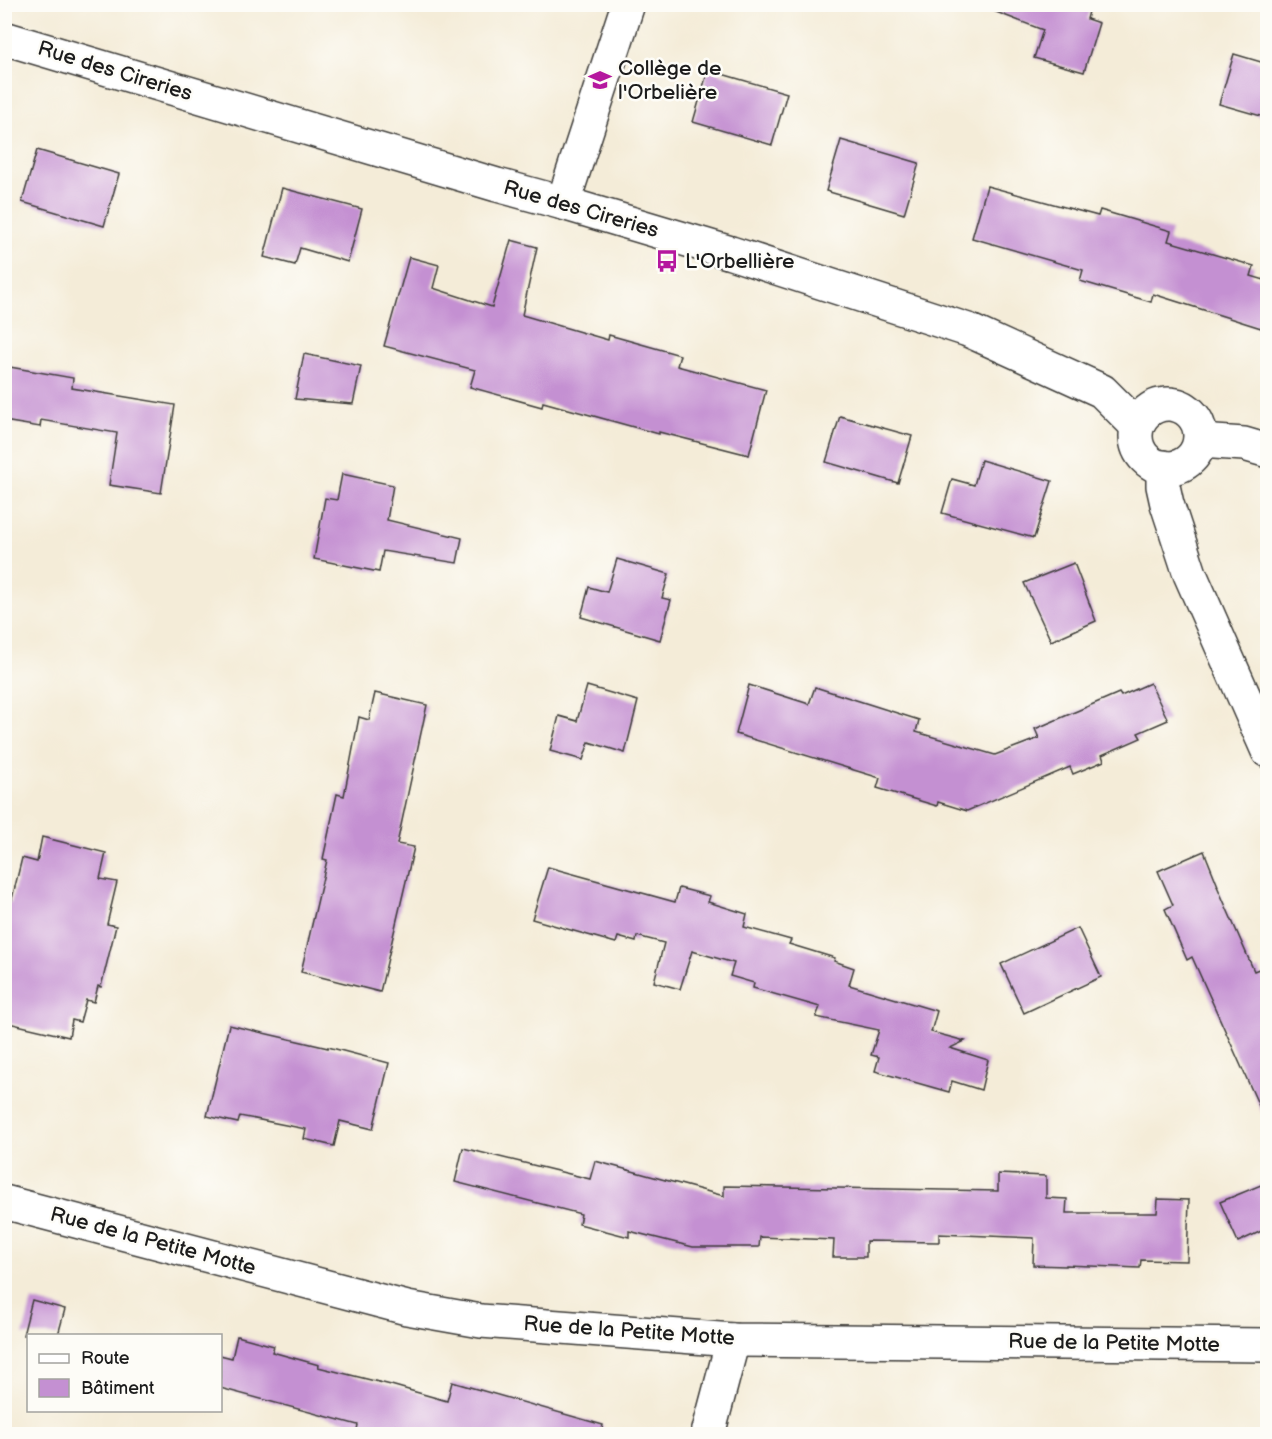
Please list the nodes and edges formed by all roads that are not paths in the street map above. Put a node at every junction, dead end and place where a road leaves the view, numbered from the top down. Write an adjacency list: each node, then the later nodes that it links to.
1 (628, 4): 3 (street)
2 (4, 38): 3 (street, Rue des Cireries)
3 (563, 203): 4 (street, Rue des Cireries)
4 (1137, 426): 5 (street); 7 (street)
5 (1200, 441): 6 (street); 7 (street)
6 (1268, 451)
7 (1163, 467): 8 (street)
8 (1268, 751)
9 (4, 1202): 10 (street, Rue de la Petite Motte)
10 (734, 1340): 11 (street, Rue de la Petite Motte); 12 (street)
11 (1268, 1345)
12 (708, 1434)

